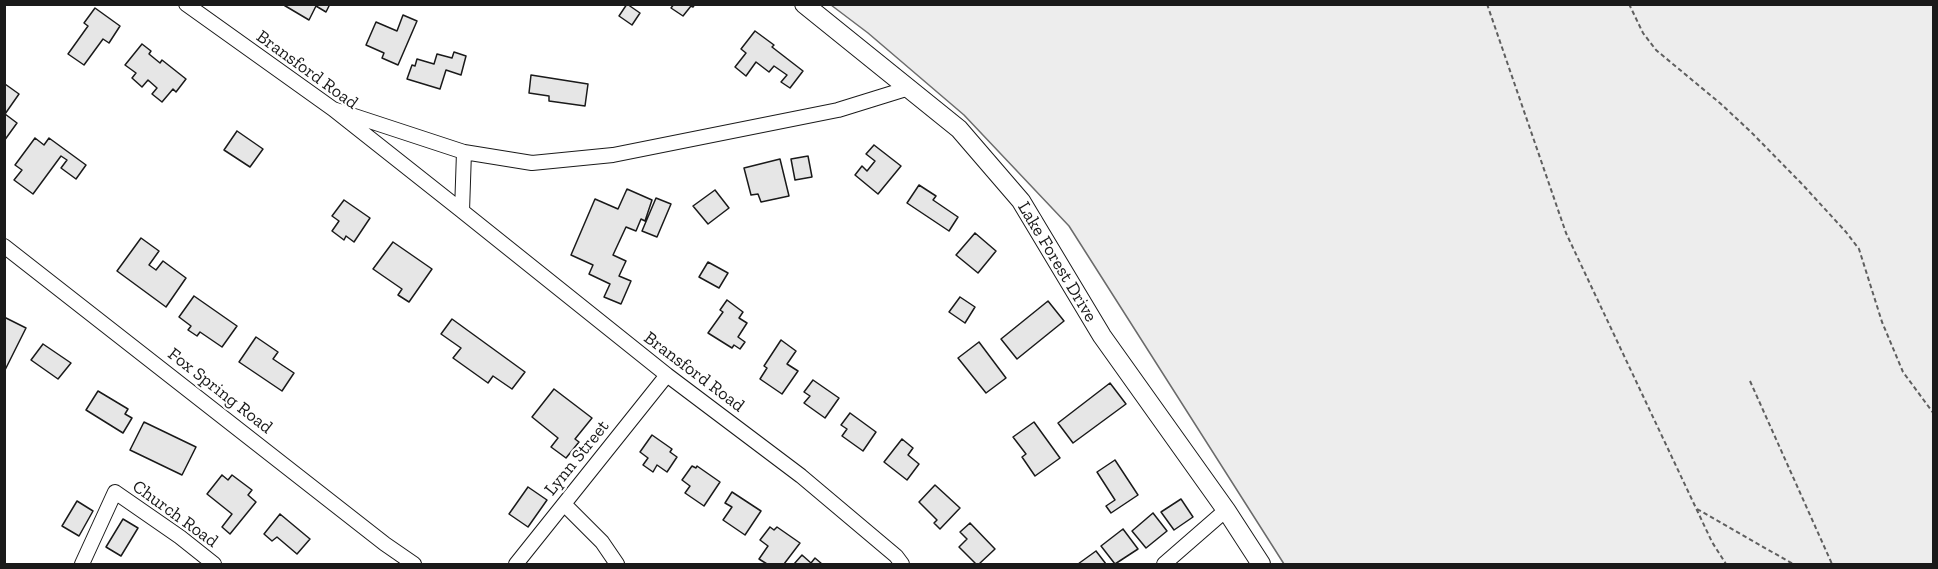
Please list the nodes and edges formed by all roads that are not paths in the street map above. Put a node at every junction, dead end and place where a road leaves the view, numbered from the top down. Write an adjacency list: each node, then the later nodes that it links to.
1 (186, 4): 4 (street, Bransford Road)
2 (804, 4): 3 (street, Lake Forest Drive)
3 (909, 88): 5 (street); 10 (street, Lake Forest Drive)
4 (333, 109): 5 (street); 6 (street, Bransford Road)
5 (464, 152): 6 (street)
6 (462, 211): 8 (street, Bransford Road)
7 (4, 246): 13 (street, Fox Spring Road)
8 (667, 375): 9 (street, Lynn Street); 16 (street, Bransford Road)
9 (564, 504): 14 (street, Lynn Street); 15 (street)
10 (1226, 510): 17 (street); 18 (street, Lake Forest Drive)
11 (82, 564): 12 (street, Church Road)
12 (214, 564)
13 (414, 564)
14 (516, 564)
15 (617, 564)
16 (902, 564)
17 (1164, 564)
18 (1261, 564)

